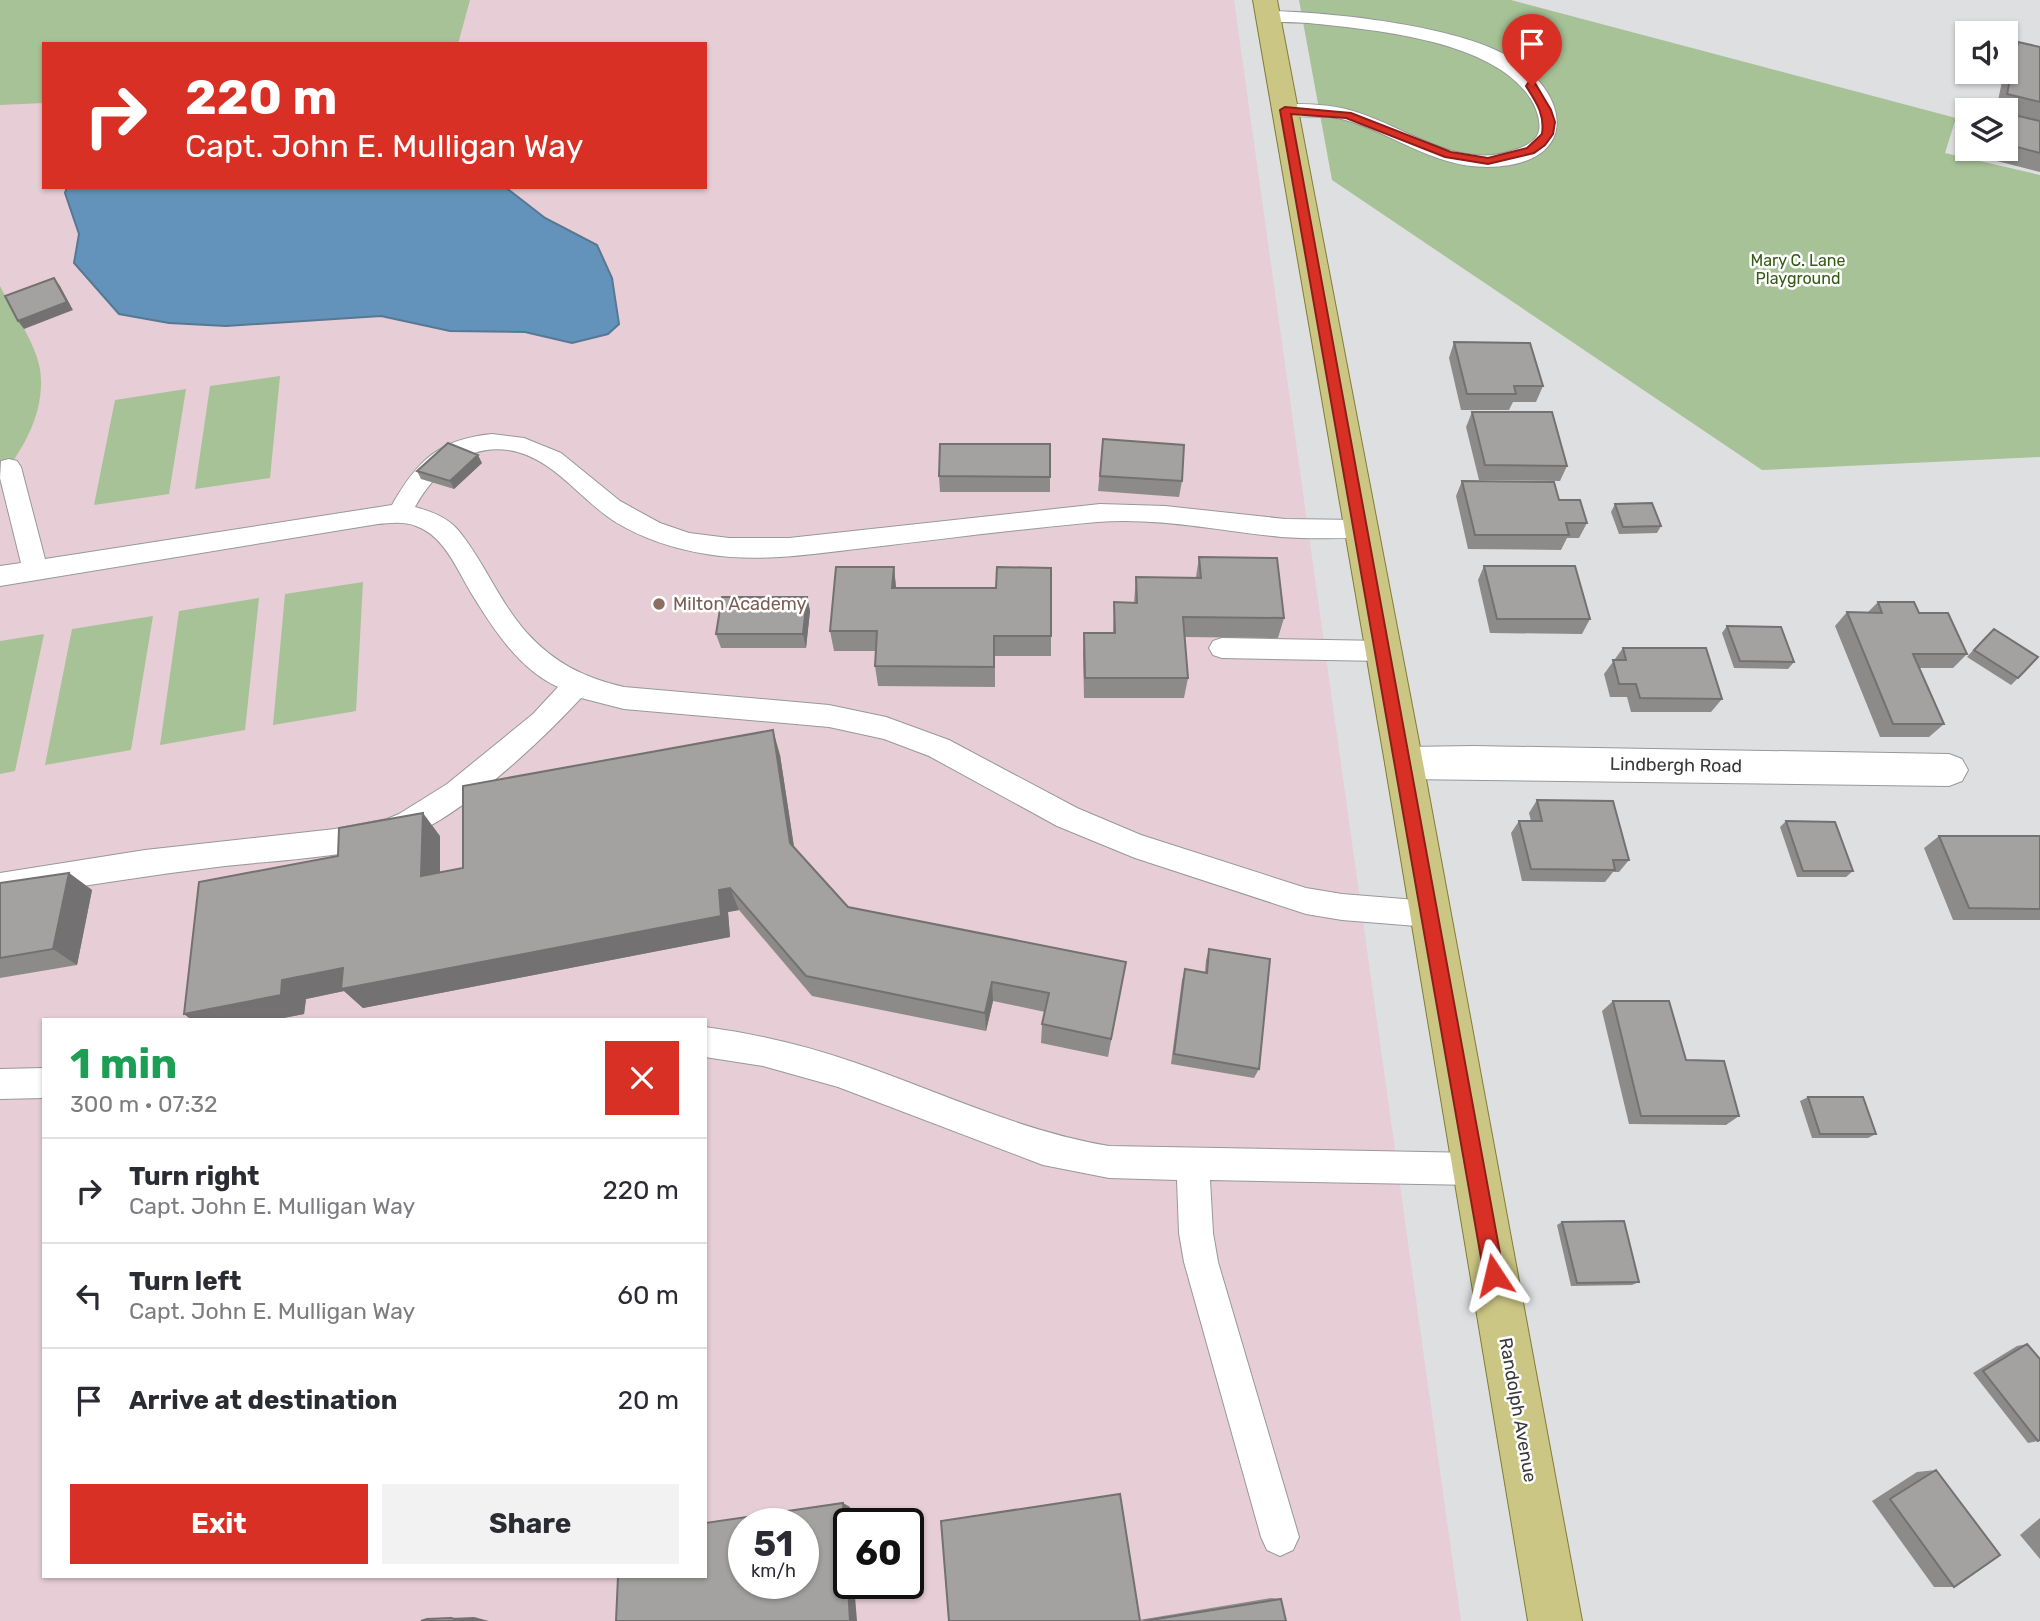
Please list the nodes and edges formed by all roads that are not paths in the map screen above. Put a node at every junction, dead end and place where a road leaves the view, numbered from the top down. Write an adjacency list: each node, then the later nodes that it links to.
1 (1267, 8): 2 (main road, Randolph Avenue); 2 (lane)
2 (1285, 110): 5 (main road, Randolph Avenue)
3 (9, 467): 6 (lane)
4 (400, 513): 5 (lane); 6 (lane); 10 (lane)
5 (1361, 529): 9 (main road, Randolph Avenue)
6 (35, 570): 7 (lane)
7 (0, 576)
8 (1222, 648): 9 (lane)
9 (1384, 651): 11 (main road, Randolph Avenue)
10 (575, 686): 13 (lane); 14 (lane)
11 (1404, 763): 12 (street, Lindbergh Road); 14 (main road, Randolph Avenue)
12 (1949, 770)
13 (0, 886)
14 (1429, 914): 19 (main road, Randolph Avenue)
15 (707, 1042): 18 (lane)
16 (42, 1083): 17 (lane)
17 (0, 1084)
18 (1194, 1164): 19 (lane); 20 (lane)
19 (1475, 1169): 21 (main road, Randolph Avenue)
20 (1280, 1537)
21 (1555, 1621)

